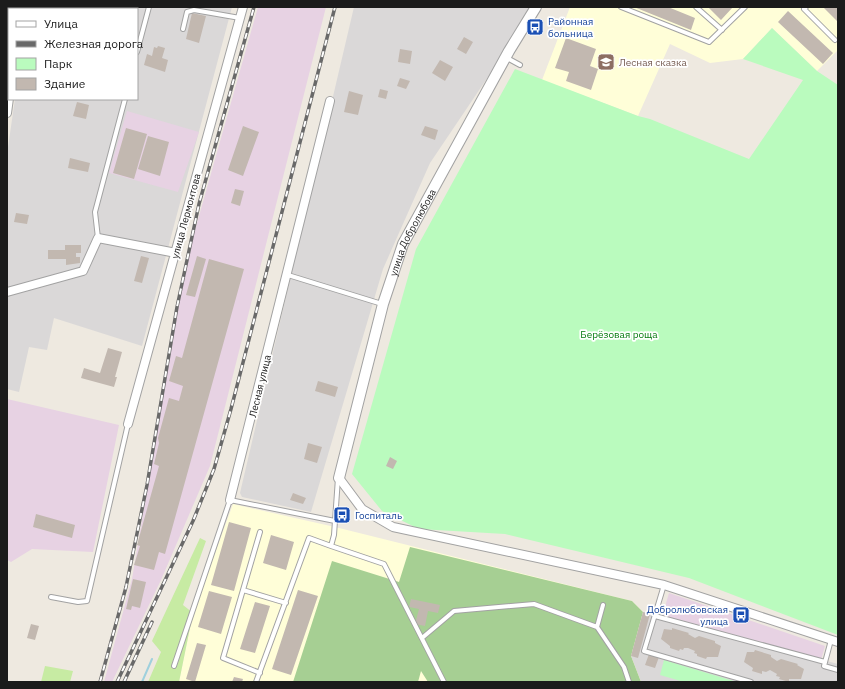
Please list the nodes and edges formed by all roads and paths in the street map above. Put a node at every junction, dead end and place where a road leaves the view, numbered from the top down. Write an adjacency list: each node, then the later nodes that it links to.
1 (149, 7): 12 (lane)
2 (243, 7): 8 (street, улица Лермонтова)
3 (536, 7): 13 (street, улица Добролюбова)
4 (621, 7): 10 (lane)
5 (696, 7): 10 (lane)
6 (745, 7): 10 (lane)
7 (806, 7): 11 (lane)
8 (240, 18): 9 (lane); 20 (street, улица Лермонтова)
9 (183, 30)
10 (722, 30)
11 (835, 40)
12 (138, 48)
13 (506, 58): 14 (lane); 23 (street, улица Добролюбова)
14 (520, 65)
15 (9, 100): 18 (street)
16 (125, 100): 19 (lane)
17 (330, 101): 21 (street, Лесная улица)
18 (7, 113)
19 (98, 238): 20 (street); 22 (street)
20 (176, 253): 24 (street, улица Лермонтова)
21 (288, 276): 23 (lane); 26 (street, Лесная улица)
22 (7, 292)
23 (383, 304): 25 (street, улица Добролюбова)
24 (128, 424): 32 (lane)
25 (338, 478): 27 (lane); 30 (street)
26 (230, 500): 27 (lane); 40 (lane, Лесная улица)
27 (335, 521): 29 (lane)
28 (260, 532): 31 (lane)
29 (331, 546): 33 (lane); 37 (lane)
30 (664, 585): 35 (lane); 38 (street)
31 (243, 590): 33 (lane); 42 (lane)
32 (51, 597)
33 (286, 603): 42 (lane)
34 (603, 605): 36 (lane)
35 (655, 616): 39 (lane); 46 (lane)
36 (597, 627): 37 (lane); 45 (lane)
37 (422, 638): 44 (lane)
38 (834, 641): 39 (lane)
39 (825, 662): 41 (lane)
40 (174, 666)
41 (838, 670)
42 (260, 673): 43 (lane)
43 (256, 682)
44 (444, 682)
45 (629, 682)
46 (751, 682)

